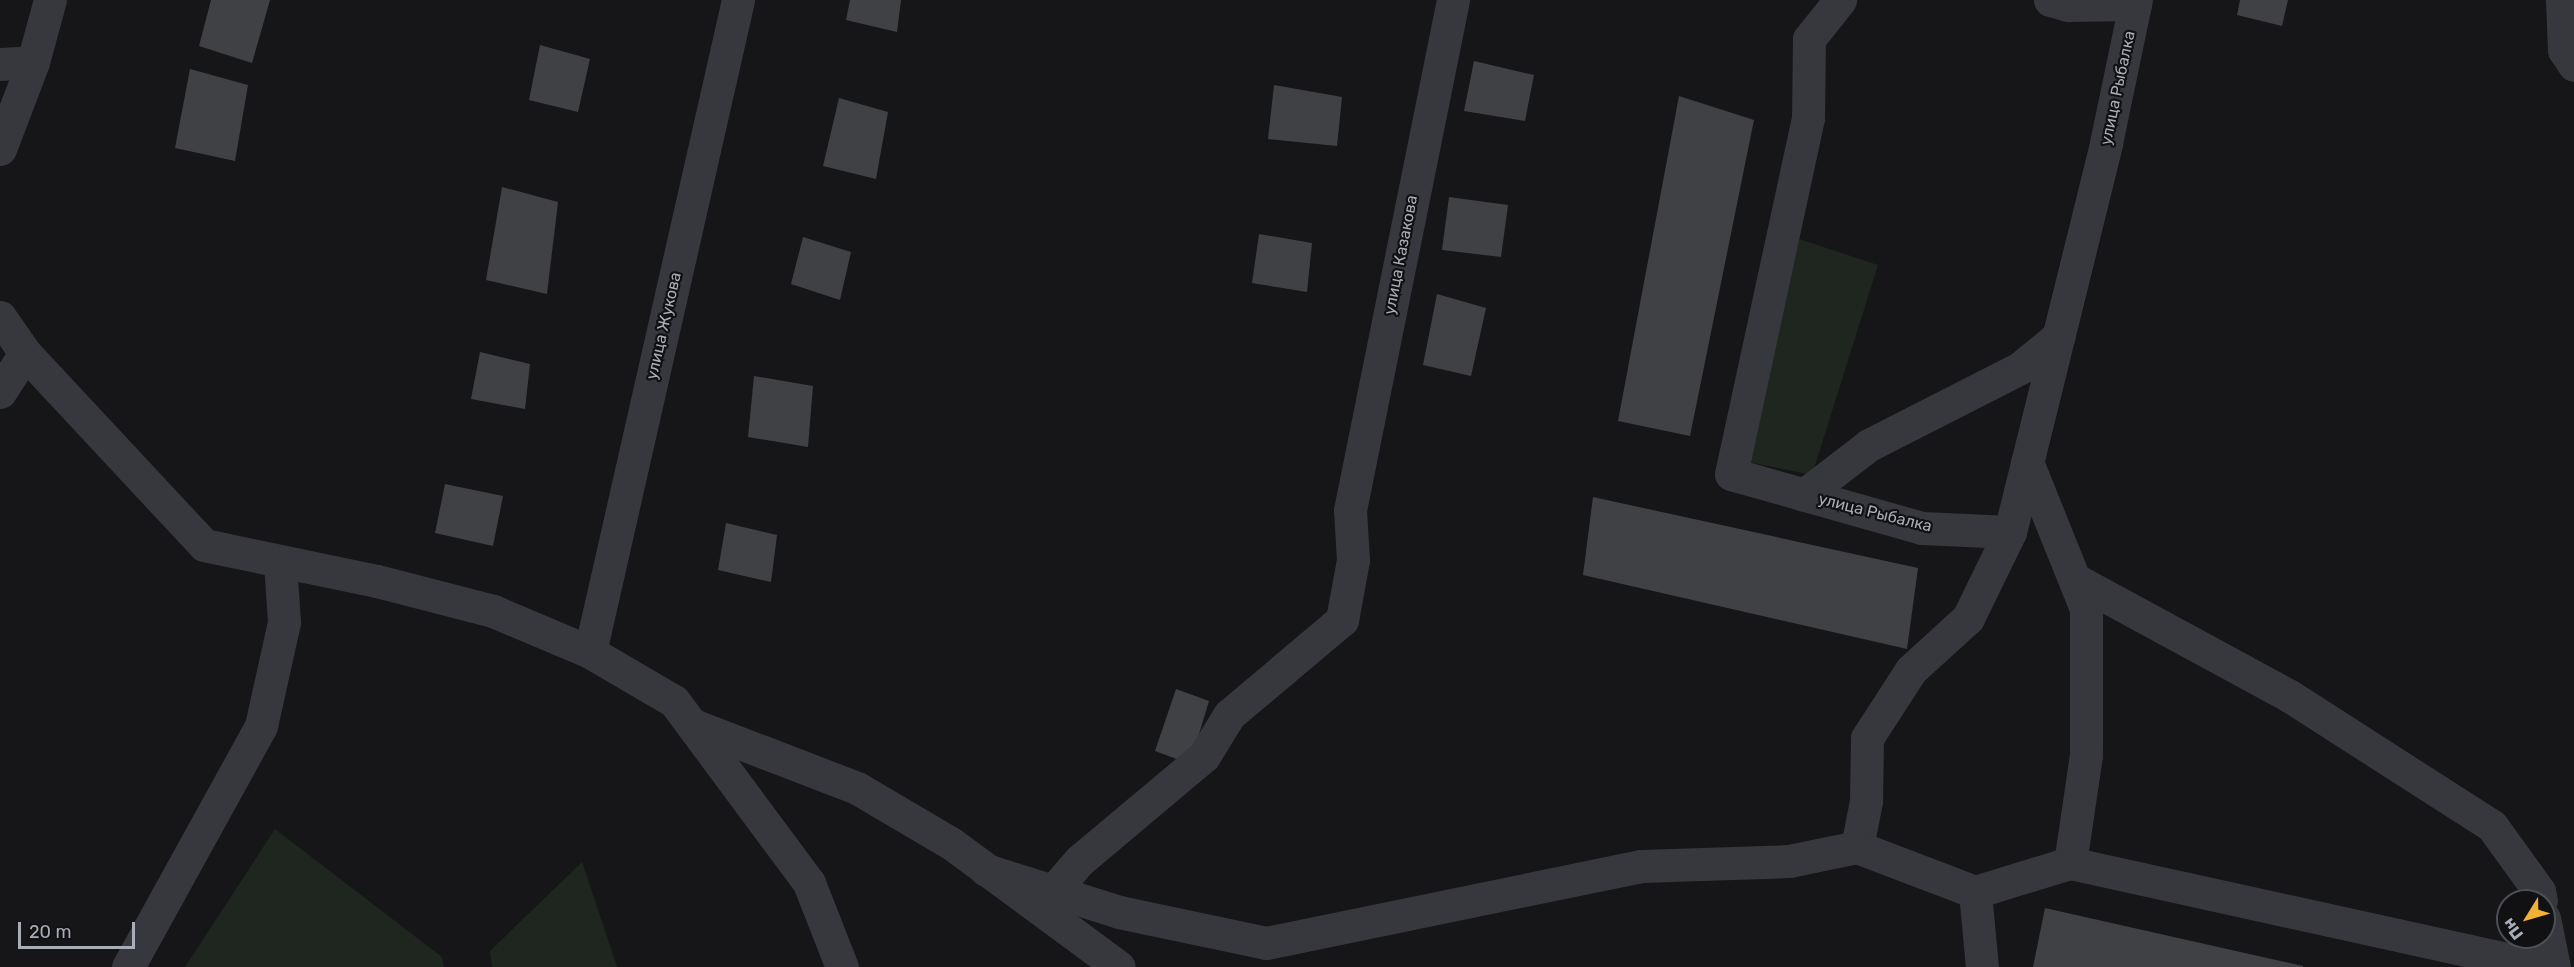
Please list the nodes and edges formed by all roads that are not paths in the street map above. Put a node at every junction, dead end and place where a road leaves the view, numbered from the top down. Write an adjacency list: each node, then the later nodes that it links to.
1 (50, 0): 8 (street)
2 (738, 0): 21 (street, улица Жукова)
3 (1453, 0): 27 (street, улица Казакова)
4 (1840, 0): 17 (street, улица Рыбалка)
5 (2050, 0): 7 (street, улица Рыбалка)
6 (2562, 0): 10 (street)
7 (2136, 2): 13 (street, улица Рыбалка)
8 (33, 62): 9 (street); 11 (street)
9 (0, 64)
10 (2574, 64)
11 (0, 150)
12 (0, 317): 14 (street)
13 (2059, 336): 16 (street, улица Рыбалка); 17 (street)
14 (25, 353): 15 (street); 19 (street)
15 (0, 392)
16 (2027, 462): 18 (street, улица Рыбалка); 20 (street)
17 (1804, 495): 18 (street, улица Рыбалка)
18 (2010, 532): 23 (street)
19 (280, 561): 21 (street); 30 (street)
20 (2076, 580): 24 (street); 26 (street)
21 (590, 652): 22 (street)
22 (693, 725): 25 (street); 31 (street)
23 (1857, 847): 27 (street); 28 (street)
24 (2070, 863): 28 (street); 34 (street)
25 (986, 870): 27 (street); 32 (street)
26 (2538, 889)
27 (1053, 891)
28 (1975, 892): 33 (street)
29 (2550, 949): 35 (street)
30 (128, 967)
31 (842, 967)
32 (1119, 967)
33 (1982, 967)
34 (2543, 967)
35 (2554, 967)

